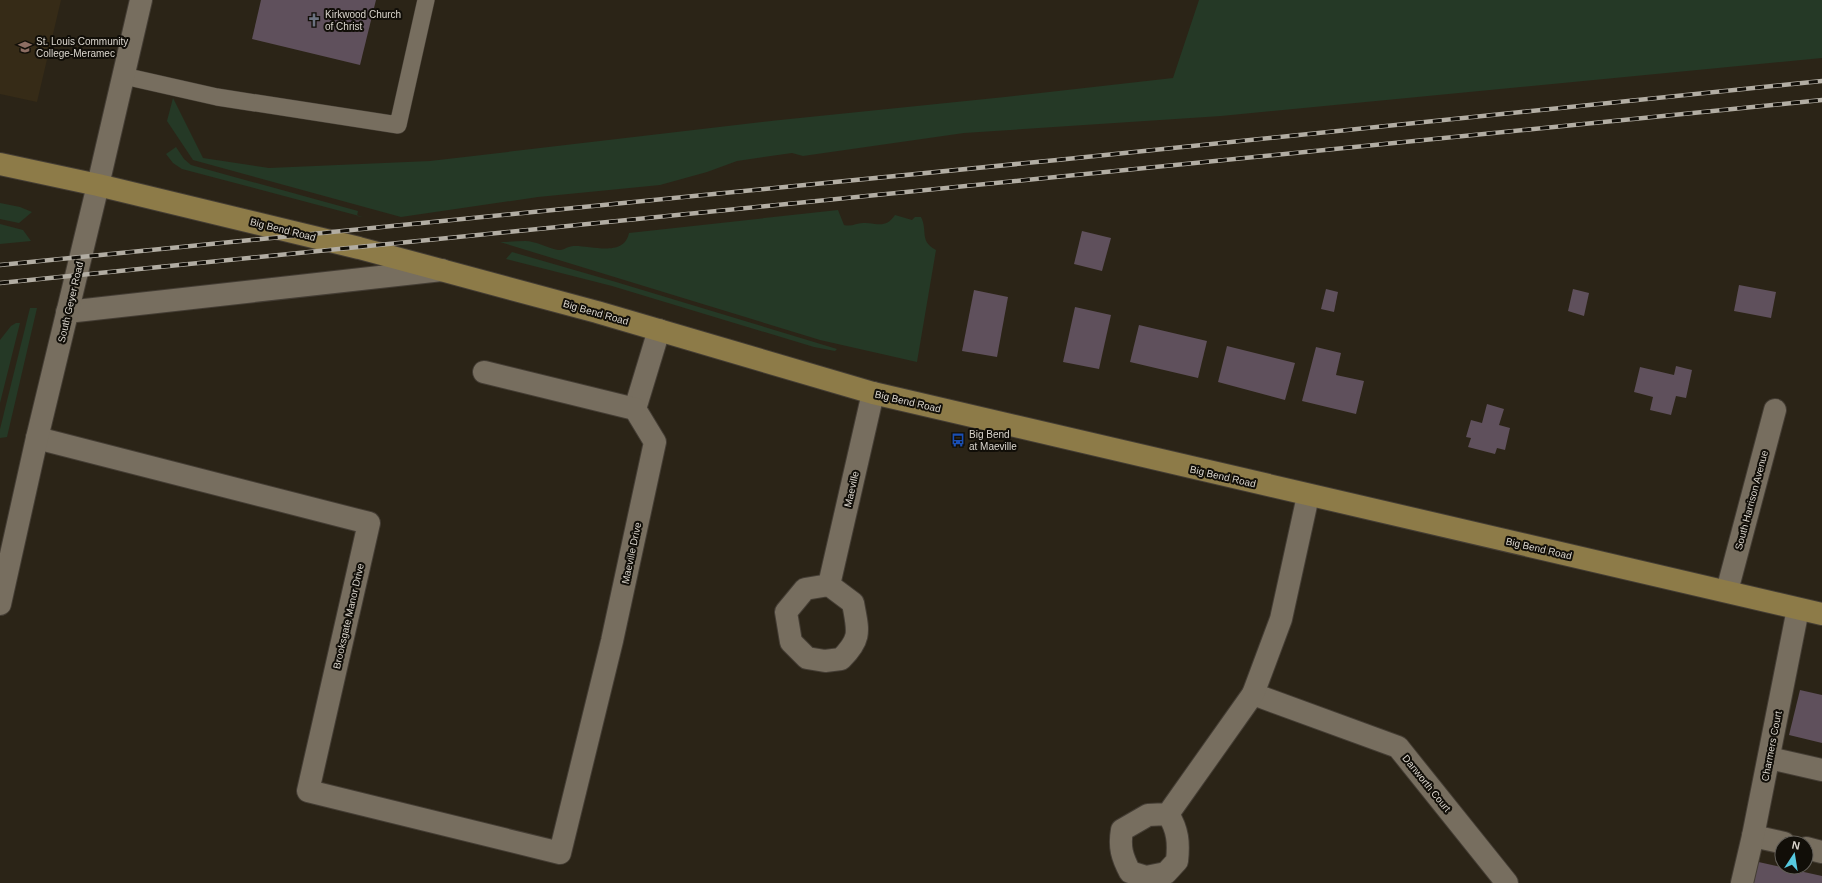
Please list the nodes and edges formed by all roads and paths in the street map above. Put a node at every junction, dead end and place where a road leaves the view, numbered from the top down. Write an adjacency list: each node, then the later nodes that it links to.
1 (141, 0): 3 (street, South Geyer Road)
2 (426, 0): 3 (lane)
3 (124, 76): 5 (street, South Geyer Road)
4 (0, 164): 5 (main road, Big Bend Road)
5 (98, 184): 6 (main road, Big Bend Road); 7 (street, South Geyer Road)
6 (443, 270): 7 (street); 8 (main road, Big Bend Road)
7 (68, 312): 13 (street, South Geyer Road)
8 (659, 330): 10 (main road, Big Bend Road); 11 (street)
9 (484, 372): 11 (street)
10 (873, 393): 14 (main road, Big Bend Road); 15 (street, Maeville)
11 (636, 409): 26 (street, Maeville Drive)
12 (1775, 410): 16 (street, South Harrison Avenue)
13 (37, 438): 17 (street, South Geyer Road); 26 (street, Brooksgate Manor Drive)
14 (1308, 496): 16 (main road, Big Bend Road); 20 (street)
15 (829, 585)
16 (1727, 591): 18 (main road, Big Bend Road)
17 (0, 604)
18 (1798, 609): 19 (main road, Big Bend Road); 21 (street, Charmers Court)
19 (1822, 614)
20 (1253, 694): 23 (street); 27 (street, Danworth Court)
21 (1769, 758): 22 (street); 24 (street, Charmers Court)
22 (1822, 770)
23 (1168, 814)
24 (1753, 836): 25 (street); 28 (street, Charmers Court)
25 (1774, 841)
26 (560, 853)
27 (1507, 883)
28 (1742, 883)

